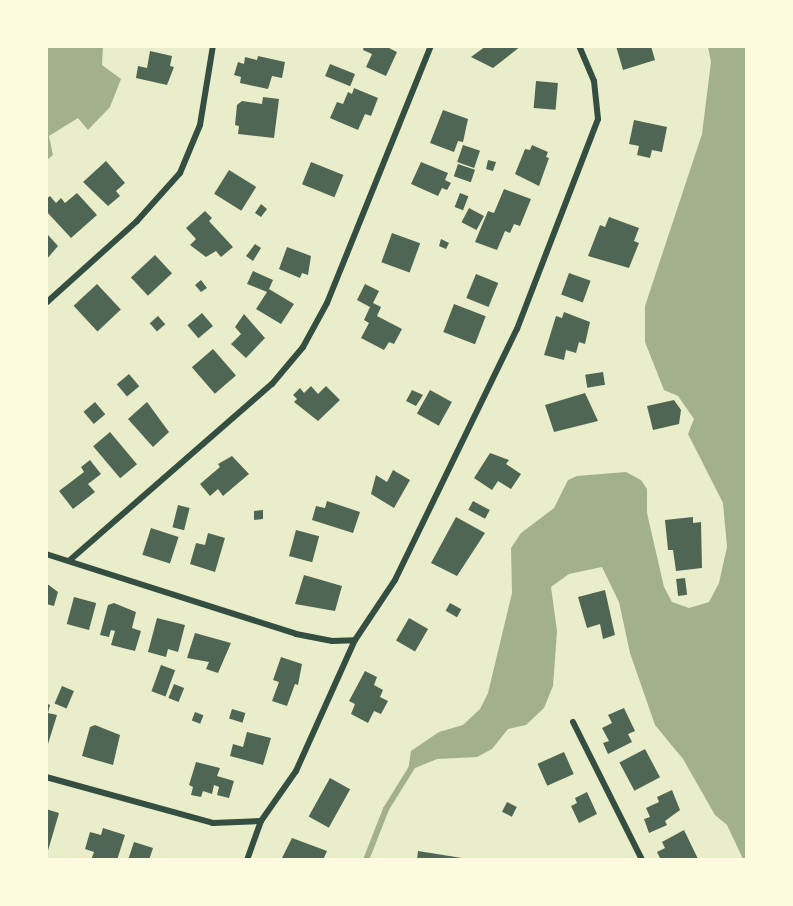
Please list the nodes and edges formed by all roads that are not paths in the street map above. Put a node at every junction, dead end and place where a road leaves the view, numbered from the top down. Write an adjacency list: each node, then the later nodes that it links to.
1 (213, 46): 4 (street)
2 (431, 46): 6 (street)
3 (579, 46): 7 (street)
4 (46, 303)
5 (46, 554): 6 (street)
6 (70, 560): 7 (street)
7 (355, 640): 10 (street)
8 (573, 722): 12 (street)
9 (46, 777): 10 (street)
10 (261, 822): 11 (street)
11 (247, 860)
12 (642, 860)

